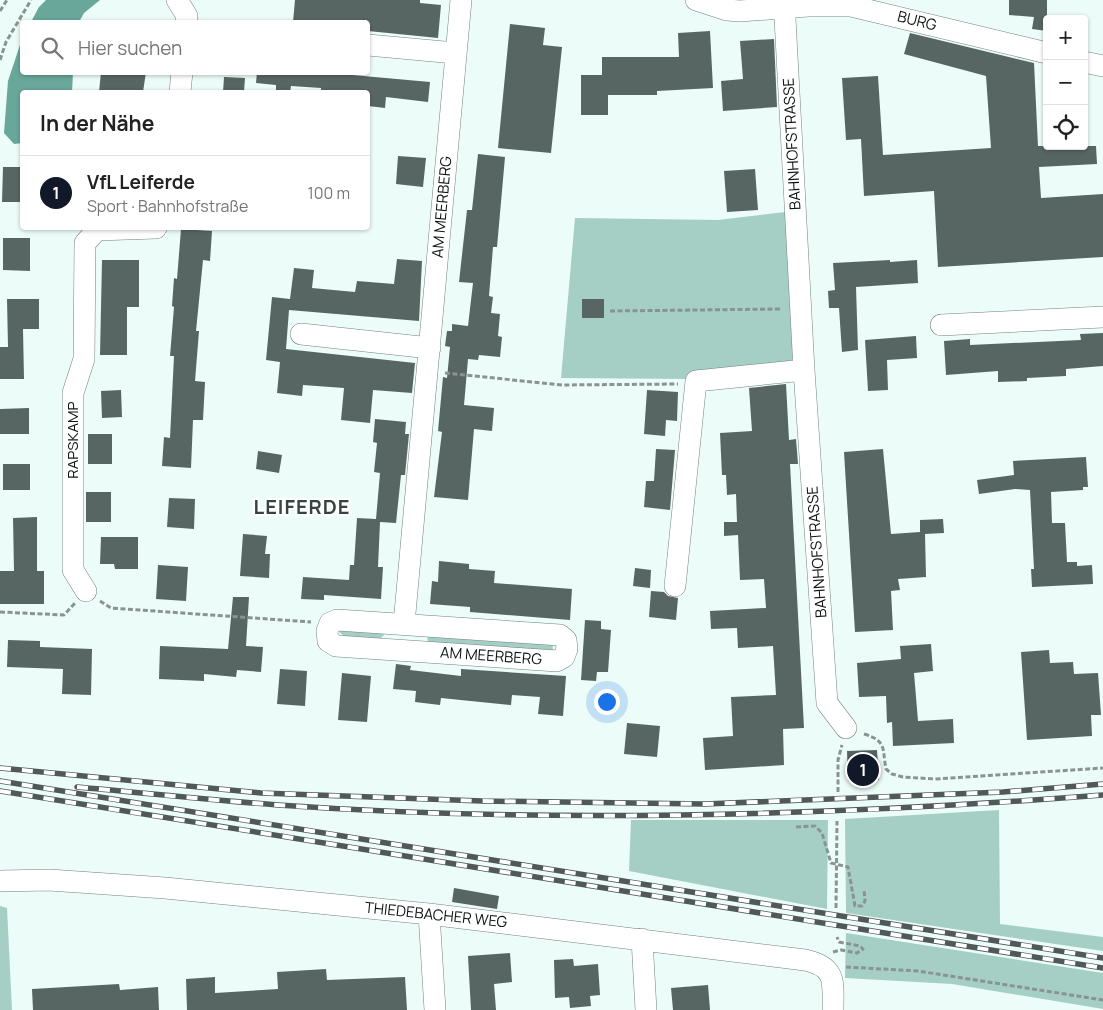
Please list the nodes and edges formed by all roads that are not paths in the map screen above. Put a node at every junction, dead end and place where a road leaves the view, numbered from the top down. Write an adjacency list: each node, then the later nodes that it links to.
1 (177, 0): 6 (street)
2 (461, 0): 9 (street, AM MEERBERG)
3 (696, 0): 5 (street, BURG)
4 (852, 3): 5 (street, BURG); 8 (street, BURG)
5 (784, 4): 20 (street, BAHNHOFSTRASSE)
6 (186, 20)
7 (370, 45): 9 (street)
8 (1043, 52)
9 (455, 59): 10 (street); 19 (street, AM MEERBERG)
10 (370, 60)
11 (1088, 63): 12 (street)
12 (1103, 66)
13 (182, 75): 14 (street)
14 (180, 90)
15 (97, 230): 22 (street, RAPSKAMP)
16 (1103, 317): 17 (street)
17 (941, 325)
18 (301, 334): 19 (street)
19 (430, 348): 23 (street, AM MEERBERG)
20 (804, 370): 21 (street); 24 (street, BAHNHOFSTRASSE)
21 (675, 586)
22 (86, 591)
23 (404, 624): 23 (street, AM MEERBERG)
24 (846, 728)
25 (0, 881): 26 (street, THIEDEBACHER WEG)
26 (429, 914): 27 (street, THIEDEBACHER WEG); 28 (street)
27 (642, 939): 29 (street); 30 (street, THIEDEBACHER WEG)
28 (434, 1010)
29 (646, 1010)
30 (833, 1010)

